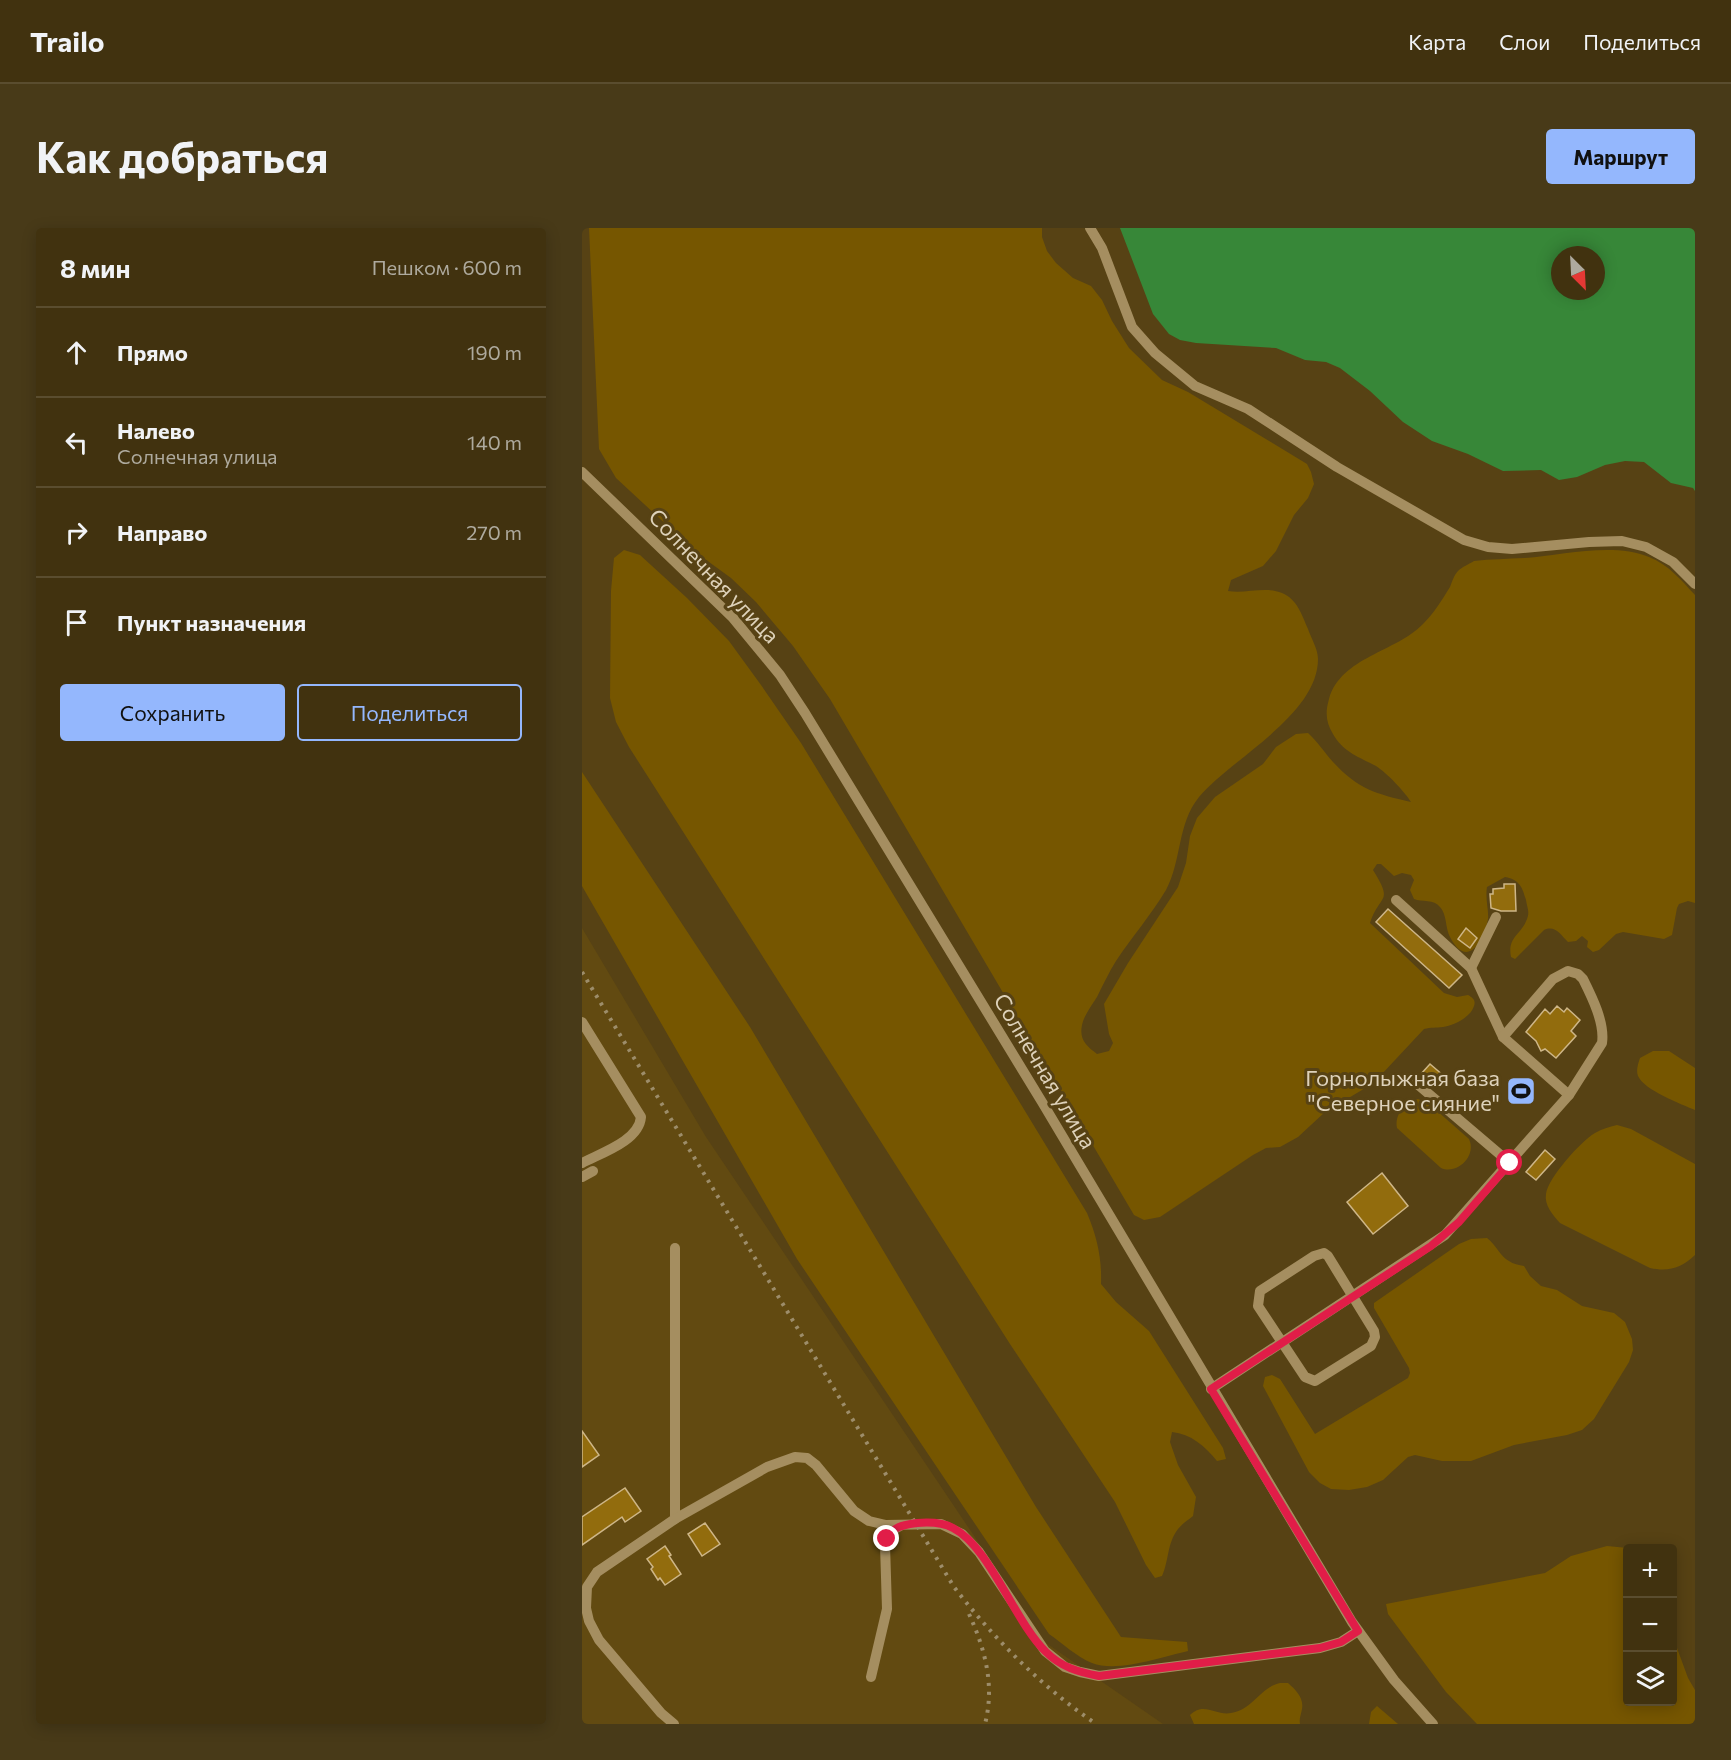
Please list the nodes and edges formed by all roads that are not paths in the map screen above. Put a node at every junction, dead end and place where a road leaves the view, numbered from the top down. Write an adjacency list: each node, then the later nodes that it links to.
1 (1090, 228): 3 (street)
2 (582, 472): 18 (street, Солнечная улица)
3 (1695, 584)
4 (1396, 900): 6 (street)
5 (1496, 918): 6 (street)
6 (1471, 968): 8 (street)
7 (582, 1022): 11 (street)
8 (1503, 1038): 10 (street); 10 (street)
9 (1416, 1083): 12 (street)
10 (1569, 1095): 12 (street)
11 (582, 1163)
12 (1510, 1163): 16 (street)
13 (593, 1170): 14 (street)
14 (582, 1177)
15 (675, 1248): 19 (street)
16 (1353, 1296): 17 (street); 17 (street); 17 (street)
17 (1281, 1343): 18 (street)
18 (1211, 1389): 21 (street, Солнечная улица)
19 (675, 1519): 20 (street); 23 (street)
20 (905, 1524): 21 (street); 22 (street)
21 (1358, 1631): 24 (street, Солнечная улица)
22 (871, 1677)
23 (674, 1724)
24 (1433, 1724)

